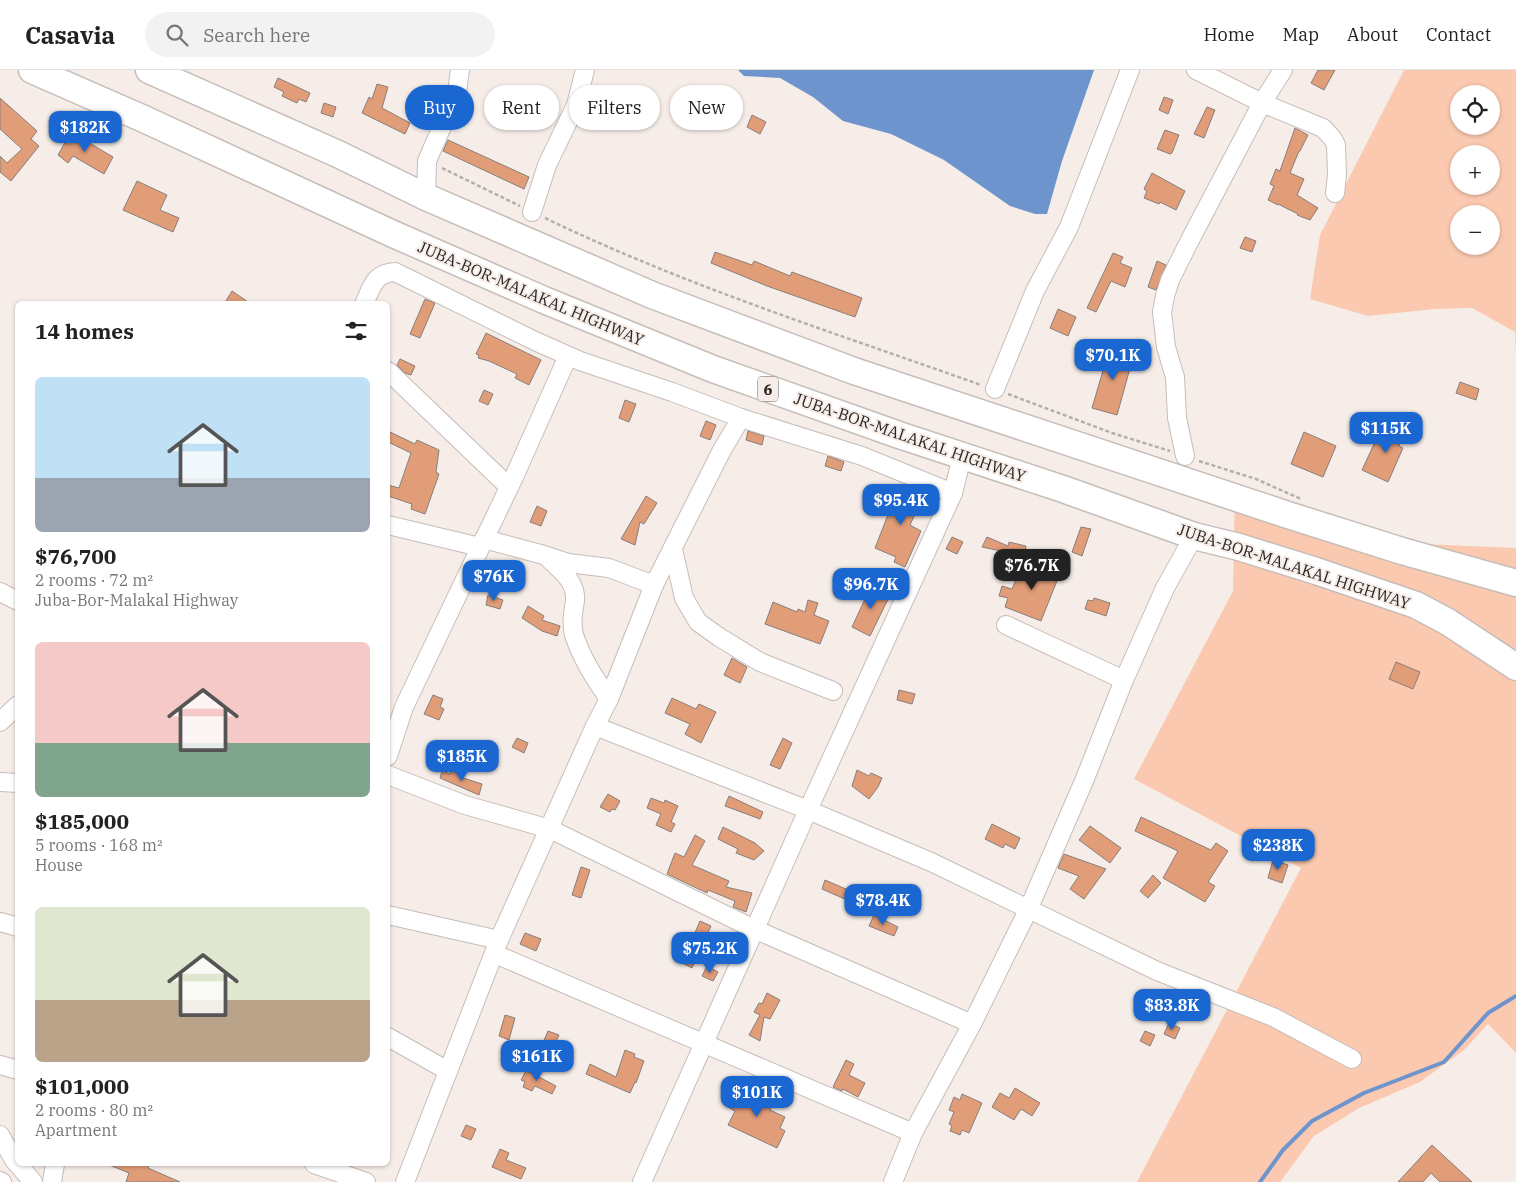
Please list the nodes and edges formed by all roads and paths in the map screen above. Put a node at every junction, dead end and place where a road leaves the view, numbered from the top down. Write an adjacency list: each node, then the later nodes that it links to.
1 (32, 70): 18 (highway, JUBA-BOR-MALAKAL HIGHWAY / 6)
2 (149, 70): 11 (highway)
3 (460, 70): 9 (street)
4 (585, 70): 12 (street)
5 (1130, 70): 16 (street)
6 (1196, 70): 8 (street)
7 (1283, 70): 8 (street)
8 (1262, 103): 10 (street); 19 (street)
9 (427, 161): 11 (street); 12 (path)
10 (1335, 193)
11 (426, 198): 28 (highway)
12 (532, 212): 16 (path)
13 (365, 301): 14 (street)
14 (568, 356): 17 (street); 20 (street)
15 (390, 373): 20 (street)
16 (994, 389): 19 (path)
17 (741, 418): 21 (street); 26 (street)
18 (962, 456): 21 (street); 24 (highway, JUBA-BOR-MALAKAL HIGHWAY / 6)
19 (1184, 456): 22 (path)
20 (509, 487): 25 (street)
21 (953, 493): 44 (street)
22 (1305, 502)
23 (390, 525): 25 (street)
24 (1194, 536): 33 (highway, JUBA-BOR-MALAKAL HIGHWAY / 6); 34 (street)
25 (482, 543): 27 (street); 40 (street)
26 (673, 549): 29 (street); 35 (street)
27 (544, 555): 29 (street); 36 (street)
28 (1516, 583)
29 (654, 585): 36 (street)
30 (0, 592): 31 (street)
31 (15, 599)
32 (1006, 625): 34 (street)
33 (1516, 668)
34 (1124, 680): 46 (street)
35 (833, 691)
36 (610, 699): 39 (street)
37 (15, 709): 38 (street)
38 (0, 722)
39 (595, 726): 44 (street); 45 (street)
40 (390, 750)
41 (390, 776): 45 (street)
42 (0, 782): 43 (street)
43 (15, 783)
44 (808, 810): 46 (street); 50 (street)
45 (550, 829): 50 (street); 51 (street)
46 (1028, 910): 52 (street); 55 (street)
47 (390, 916): 51 (street)
48 (0, 922): 49 (street)
49 (15, 926)
50 (754, 929): 52 (street); 54 (street)
51 (497, 947): 54 (street); 58 (street)
52 (972, 1024): 59 (street)
53 (390, 1038): 58 (street)
54 (704, 1044): 59 (street); 69 (street)
55 (1352, 1059)
56 (0, 1065): 57 (street)
57 (15, 1069)
58 (448, 1070): 68 (street)
59 (913, 1133): 70 (street)
60 (0, 1135): 61 (street)
61 (15, 1161)
62 (19, 1166): 65 (street)
63 (55, 1166): 66 (street)
64 (320, 1166): 67 (street)
65 (33, 1182)
66 (52, 1182)
67 (366, 1182)
68 (405, 1182)
69 (642, 1182)
70 (893, 1182)

